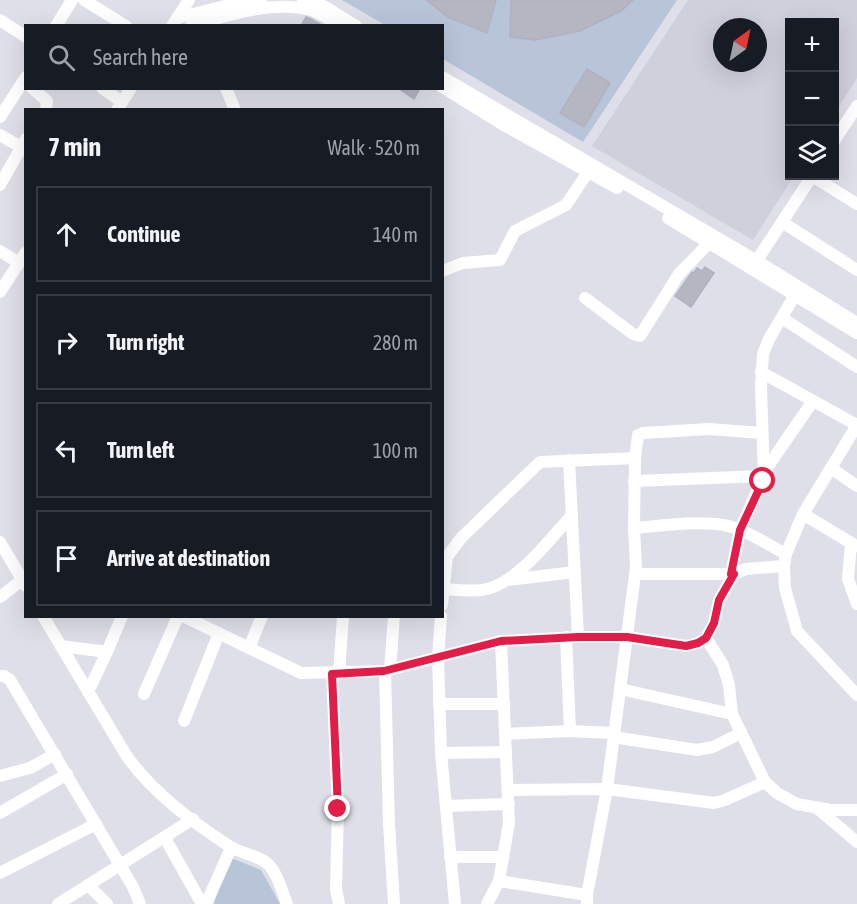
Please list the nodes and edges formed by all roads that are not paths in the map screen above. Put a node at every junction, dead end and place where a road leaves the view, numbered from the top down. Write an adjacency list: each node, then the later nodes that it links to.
1 (72, 0): 8 (street)
2 (86, 0): 9 (street)
3 (189, 0): 7 (street)
4 (262, 0): 7 (street)
5 (303, 0): 12 (street)
6 (0, 20): 13 (street)
7 (174, 22)
8 (57, 24)
9 (123, 24)
10 (198, 24): 11 (street)
11 (336, 24)
12 (353, 24)
13 (24, 36)
14 (444, 78): 38 (street)
15 (24, 86): 25 (street)
16 (444, 88): 29 (street)
17 (34, 90): 23 (street)
18 (104, 90): 21 (street)
19 (130, 90): 21 (street)
20 (227, 90): 24 (street)
21 (120, 106)
22 (857, 106): 26 (street)
23 (45, 108)
24 (234, 108)
25 (0, 117)
26 (839, 133)
27 (0, 135): 28 (street)
28 (24, 145): 32 (street)
29 (588, 172): 35 (street); 39 (street)
30 (809, 180): 34 (street)
31 (819, 180): 33 (street)
32 (0, 185)
33 (856, 203)
34 (782, 222): 38 (street); 40 (street)
35 (709, 243): 38 (street); 43 (street)
36 (0, 251): 37 (street)
37 (22, 258): 41 (street)
38 (754, 265): 42 (street); 45 (street)
39 (444, 270)
40 (857, 270)
41 (0, 292)
42 (795, 295): 44 (street); 46 (street)
43 (585, 298)
44 (782, 318): 47 (street); 48 (street)
45 (857, 323)
46 (857, 333)
47 (857, 367)
48 (761, 372): 49 (street); 51 (street)
49 (813, 401): 50 (street); 55 (street)
50 (857, 425): 54 (street)
51 (762, 434): 52 (street); 55 (street)
52 (636, 458): 53 (street); 56 (street)
53 (569, 460): 59 (street); 70 (street)
54 (831, 468): 57 (street); 58 (street)
55 (764, 474): 56 (street); 61 (street)
56 (634, 481): 60 (street)
57 (857, 486)
58 (803, 514): 63 (street); 64 (street)
59 (572, 515): 65 (street); 68 (street)
60 (634, 528): 61 (street); 66 (street)
61 (740, 530): 64 (street); 67 (street)
62 (0, 542): 69 (street)
63 (854, 545): 72 (street)
64 (785, 560): 67 (street); 96 (street)
65 (575, 572): 68 (street); 82 (street)
66 (635, 574): 67 (street); 83 (street)
67 (732, 574): 84 (street)
68 (507, 580): 70 (street)
69 (24, 582): 71 (street)
70 (444, 589)
71 (0, 597)
72 (857, 604)
73 (45, 618): 86 (street)
74 (121, 618): 88 (street)
75 (177, 618): 95 (street)
76 (187, 618): 81 (street)
77 (261, 618): 87 (street)
78 (343, 618): 91 (street)
79 (394, 618): 90 (street)
80 (441, 618): 89 (street)
81 (219, 633): 87 (street); 100 (street)
82 (572, 637): 83 (street); 85 (street); 101 (street)
83 (627, 637): 84 (street); 93 (street)
84 (706, 638): 99 (street)
85 (501, 641): 89 (street); 98 (street)
86 (61, 646): 88 (street); 94 (street)
87 (249, 648): 91 (street)
88 (107, 652): 94 (street)
89 (438, 658): 90 (street); 97 (street)
90 (387, 671): 91 (street); 136 (street)
91 (335, 674): 135 (street)
92 (0, 676): 107 (street)
93 (620, 689): 99 (street); 104 (street)
94 (88, 692): 118 (street)
95 (144, 694)
96 (857, 694)
97 (439, 704): 98 (street); 106 (street)
98 (504, 704): 103 (street)
99 (732, 714): 102 (street)
100 (184, 722)
101 (570, 731): 103 (street); 104 (street)
102 (741, 733): 104 (street); 110 (street)
103 (505, 734): 105 (street)
104 (613, 735): 111 (street)
105 (506, 752): 106 (street); 112 (street)
106 (441, 753): 114 (street)
107 (55, 754): 108 (street); 109 (street)
108 (67, 774): 117 (street); 119 (street)
109 (0, 776)
110 (765, 782): 111 (street); 115 (street)
111 (608, 789): 112 (street); 129 (street)
112 (508, 790): 113 (street)
113 (508, 804): 114 (street); 124 (street)
114 (446, 806): 123 (street)
115 (816, 808): 116 (street); 121 (street)
116 (857, 810)
117 (0, 813)
118 (193, 819): 120 (street); 122 (street)
119 (96, 824): 125 (street); 126 (street)
120 (165, 838): 125 (street); 133 (street)
121 (857, 842)
122 (231, 848): 133 (street); 134 (street)
123 (450, 857): 124 (street); 137 (street)
124 (503, 857): 127 (street)
125 (119, 864): 128 (street); 132 (street)
126 (0, 873)
127 (499, 881): 129 (street); 138 (street)
128 (88, 885): 130 (street); 131 (street)
129 (587, 899)
130 (57, 904)
131 (107, 904)
132 (140, 904)
133 (204, 904)
134 (287, 904)
135 (339, 904)
136 (394, 904)
137 (455, 904)
138 (487, 904)

